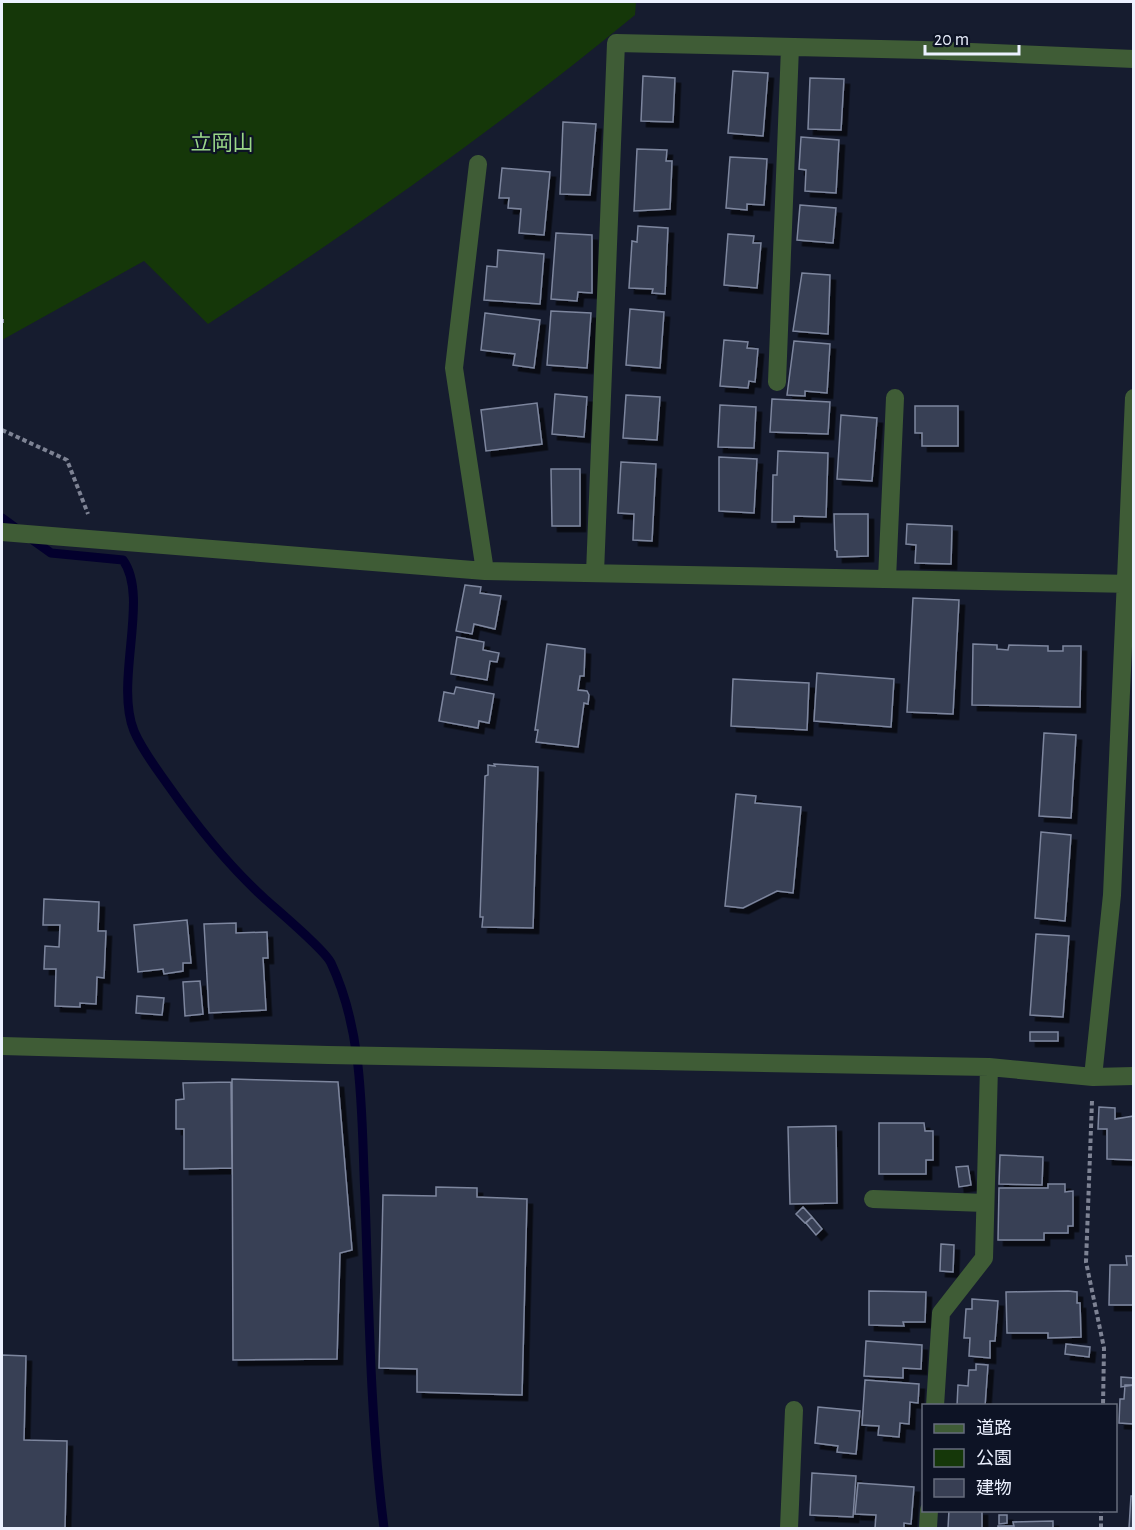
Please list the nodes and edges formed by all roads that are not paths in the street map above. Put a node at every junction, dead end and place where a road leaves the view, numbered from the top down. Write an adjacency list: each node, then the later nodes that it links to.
1 (790, 46): 2 (street); 4 (street); 9 (street)
2 (1134, 59)
3 (478, 164): 8 (street)
4 (777, 382)
5 (895, 398): 10 (street)
6 (1134, 398): 11 (street)
7 (2, 532): 8 (street)
8 (485, 571): 9 (street)
9 (595, 573): 10 (street)
10 (887, 579): 11 (street)
11 (1129, 584): 15 (street)
12 (2, 1046): 13 (street)
13 (989, 1067): 15 (street); 17 (street)
14 (1134, 1076): 15 (street)
15 (1093, 1077)
16 (873, 1199): 17 (street)
17 (985, 1203): 18 (street)
18 (935, 1404)
19 (794, 1410): 21 (street)
20 (929, 1512): 22 (street)
21 (789, 1528)
22 (927, 1528)

